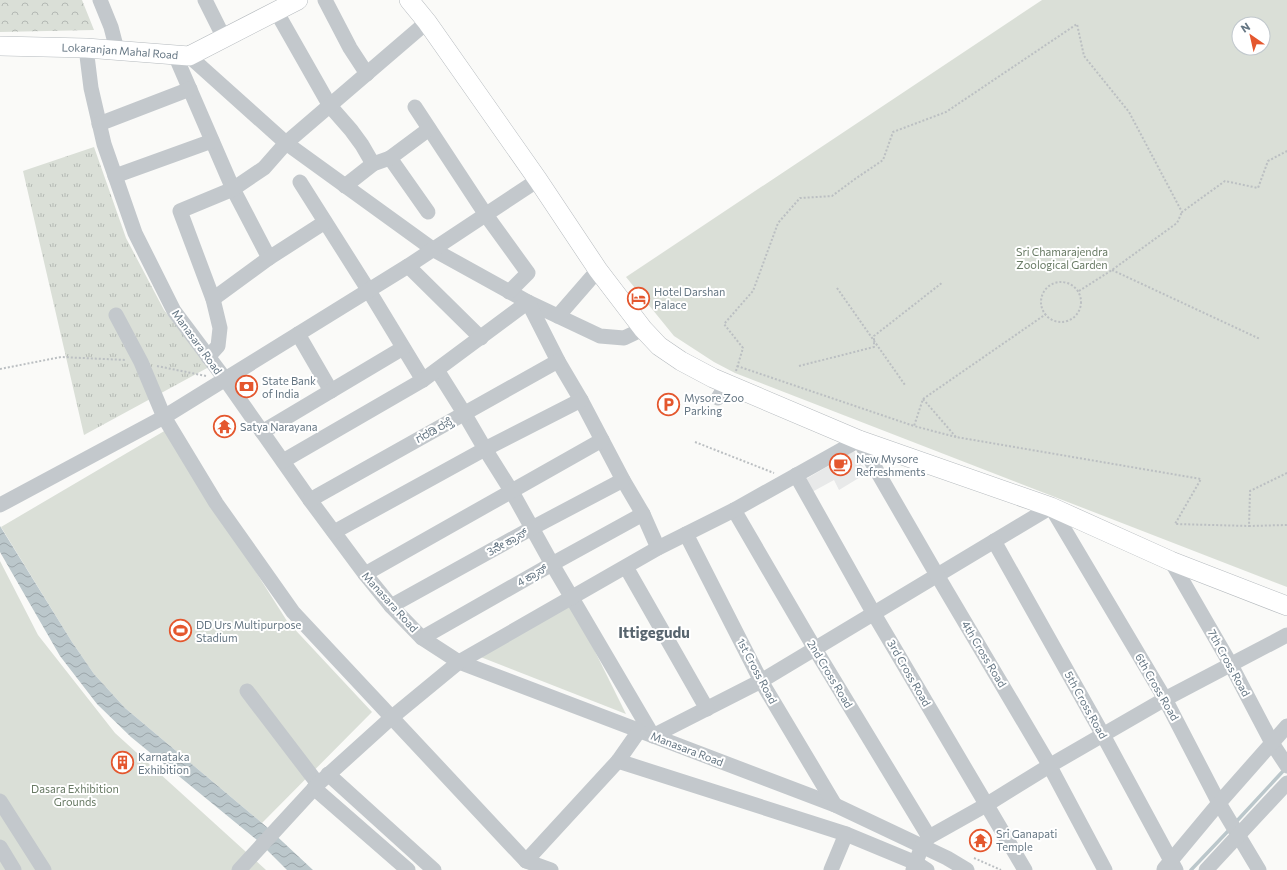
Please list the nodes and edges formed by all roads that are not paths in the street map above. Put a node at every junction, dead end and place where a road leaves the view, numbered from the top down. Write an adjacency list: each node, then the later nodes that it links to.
1 (101, 0): 12 (street)
2 (205, 0): 9 (street)
3 (298, 0): 7 (main road, Lokaranjan Mahal Road)
4 (325, 0): 14 (street)
5 (409, 0): 8 (main road)
6 (422, 0): 8 (main road)
7 (276, 11): 9 (main road, Lokaranjan Mahal Road); 16 (street)
8 (426, 22): 14 (street); 25 (main road)
9 (224, 38): 13 (main road, Lokaranjan Mahal Road)
10 (0, 46): 11 (main road, Lokaranjan Mahal Road)
11 (86, 48): 12 (main road, Lokaranjan Mahal Road); 18 (street, Manasara Road)
12 (117, 50): 13 (main road, Lokaranjan Mahal Road)
13 (182, 56): 15 (street); 21 (street)
14 (367, 74): 16 (street)
15 (190, 89): 18 (street); 20 (street)
16 (330, 106): 21 (street); 23 (street)
17 (414, 107): 19 (street)
18 (99, 124): 24 (street, Manasara Road)
19 (429, 129): 22 (street); 30 (street)
20 (212, 140): 24 (street); 28 (street)
21 (286, 143): 27 (street); 28 (street)
22 (390, 158): 23 (street); 29 (street)
23 (373, 164): 27 (street)
24 (115, 176): 46 (street, Manasara Road)
25 (538, 180): 30 (street); 35 (main road)
26 (300, 182): 31 (street)
27 (345, 186): 32 (street)
28 (234, 189): 33 (street); 38 (street)
29 (428, 212)
30 (486, 215): 32 (street); 37 (street)
31 (325, 222): 33 (street); 36 (street)
32 (434, 250): 34 (street); 37 (street)
33 (269, 258): 38 (street)
34 (408, 266): 36 (street); 44 (street)
35 (598, 270): 41 (street); 42 (main road)
36 (369, 291): 43 (street); 45 (street)
37 (509, 292): 39 (street)
38 (213, 299): 46 (street)
39 (528, 302): 41 (street); 44 (street); 47 (street)
40 (116, 315): 54 (street)
41 (558, 316): 42 (street)
42 (643, 329): 57 (main road)
43 (298, 334): 49 (street); 51 (street)
44 (481, 338): 48 (street)
45 (403, 348): 50 (street); 51 (street)
46 (208, 357): 49 (street, Manasara Road)
47 (558, 361): 52 (street); 53 (street, ಗರಡಿ ರಸ್ತೆ)
48 (437, 370): 50 (street); 53 (street)
49 (225, 379): 54 (street); 55 (street, Manasara Road)
50 (423, 380): 59 (street)
51 (331, 391): 55 (street)
52 (581, 400): 56 (street); 58 (street)
53 (464, 413): 58 (street); 63 (street, ಗರಡಿ ರಸ್ತೆ)
54 (164, 417): 64 (street); 91 (street)
55 (262, 432): 59 (street, Manasara Road)
56 (602, 440): 61 (street); 62 (street)
57 (859, 440): 60 (street); 65 (main road); 77 (street, 4th Cross Road)
58 (485, 449): 62 (street); 69 (street)
59 (283, 461): 63 (street, Manasara Road)
60 (796, 475): 66 (street); 81 (street, 3rd Cross Road)
61 (623, 480): 67 (street); 68 (street, 3ನೆೇ ಕ್ರಾಸ್)
62 (512, 492): 68 (street); 76 (street)
63 (310, 500): 69 (street, Manasara Road)
64 (0, 505)
65 (1051, 506): 71 (street); 73 (main road); 89 (street, 6th Cross Road)
66 (734, 510): 70 (street); 84 (street, 2nd Cross Road)
67 (643, 514): 72 (street); 74 (street, 4 ಕ್ರಾಸ್)
68 (532, 528): 74 (street); 79 (street, 3ನೆೇ ಕ್ರಾಸ್)
69 (334, 532): 76 (street, Manasara Road)
70 (686, 534): 72 (street); 87 (street, 1st Cross Road)
71 (994, 541): 77 (street); 94 (street, 5th Cross Road)
72 (658, 548): 75 (street)
73 (1171, 561): 80 (main road); 86 (street, 7th Cross Road)
74 (552, 564): 78 (street); 83 (street, 4 ಕ್ರಾಸ್)
75 (626, 567): 78 (street); 90 (street)
76 (365, 574): 79 (street, Manasara Road)
77 (937, 575): 81 (street); 98 (street, 4th Cross Road)
78 (571, 597): 85 (street); 93 (street)
79 (391, 606): 83 (street, Manasara Road)
80 (1287, 606)
81 (874, 614): 84 (street); 103 (street, 3rd Cross Road)
82 (1287, 635): 86 (street)
83 (422, 638): 85 (street, Manasara Road)
84 (815, 649): 87 (street); 107 (street, 2nd Cross Road)
85 (459, 662): 91 (street); 93 (street, Manasara Road)
86 (1231, 665): 89 (street); 95 (street, 7th Cross Road)
87 (761, 681): 90 (street); 102 (street, 1st Cross Road)
88 (247, 691): 99 (street)
89 (1166, 699): 94 (street); 104 (street, 6th Cross Road)
90 (707, 709): 93 (street)
91 (391, 718): 99 (street); 110 (street)
92 (1287, 726): 95 (street)
93 (646, 733): 96 (street); 102 (street, Manasara Road)
94 (1103, 735): 98 (street); 112 (street, 5th Cross Road)
95 (1272, 743): 97 (street, 7th Cross Road); 104 (street)
96 (618, 761): 106 (street); 110 (street)
97 (1284, 761)
98 (1050, 766): 103 (street); 122 (street, 4th Cross Road)
99 (320, 782): 109 (street); 111 (street); 116 (street)
100 (1287, 783): 105 (street)
101 (0, 801): 115 (street)
102 (835, 805): 107 (street, Manasara Road)
103 (986, 805): 107 (street); 121 (street, 3rd Cross Road)
104 (1222, 809): 105 (street, 6th Cross Road); 112 (street)
105 (1236, 833): 123 (street); 124 (street, 6th Cross Road)
106 (846, 834): 113 (street); 119 (street)
107 (926, 842): 113 (street); 120 (street, Manasara Road)
108 (0, 847): 114 (street)
109 (410, 848): 111 (street); 117 (street)
110 (526, 861): 118 (street)
111 (403, 866)
112 (1170, 867)
113 (918, 868)
114 (14, 870)
115 (44, 870)
116 (239, 870)
117 (434, 870)
118 (551, 870)
119 (831, 870)
120 (968, 870)
121 (1025, 870)
122 (1105, 870)
123 (1206, 870)
124 (1259, 870)

